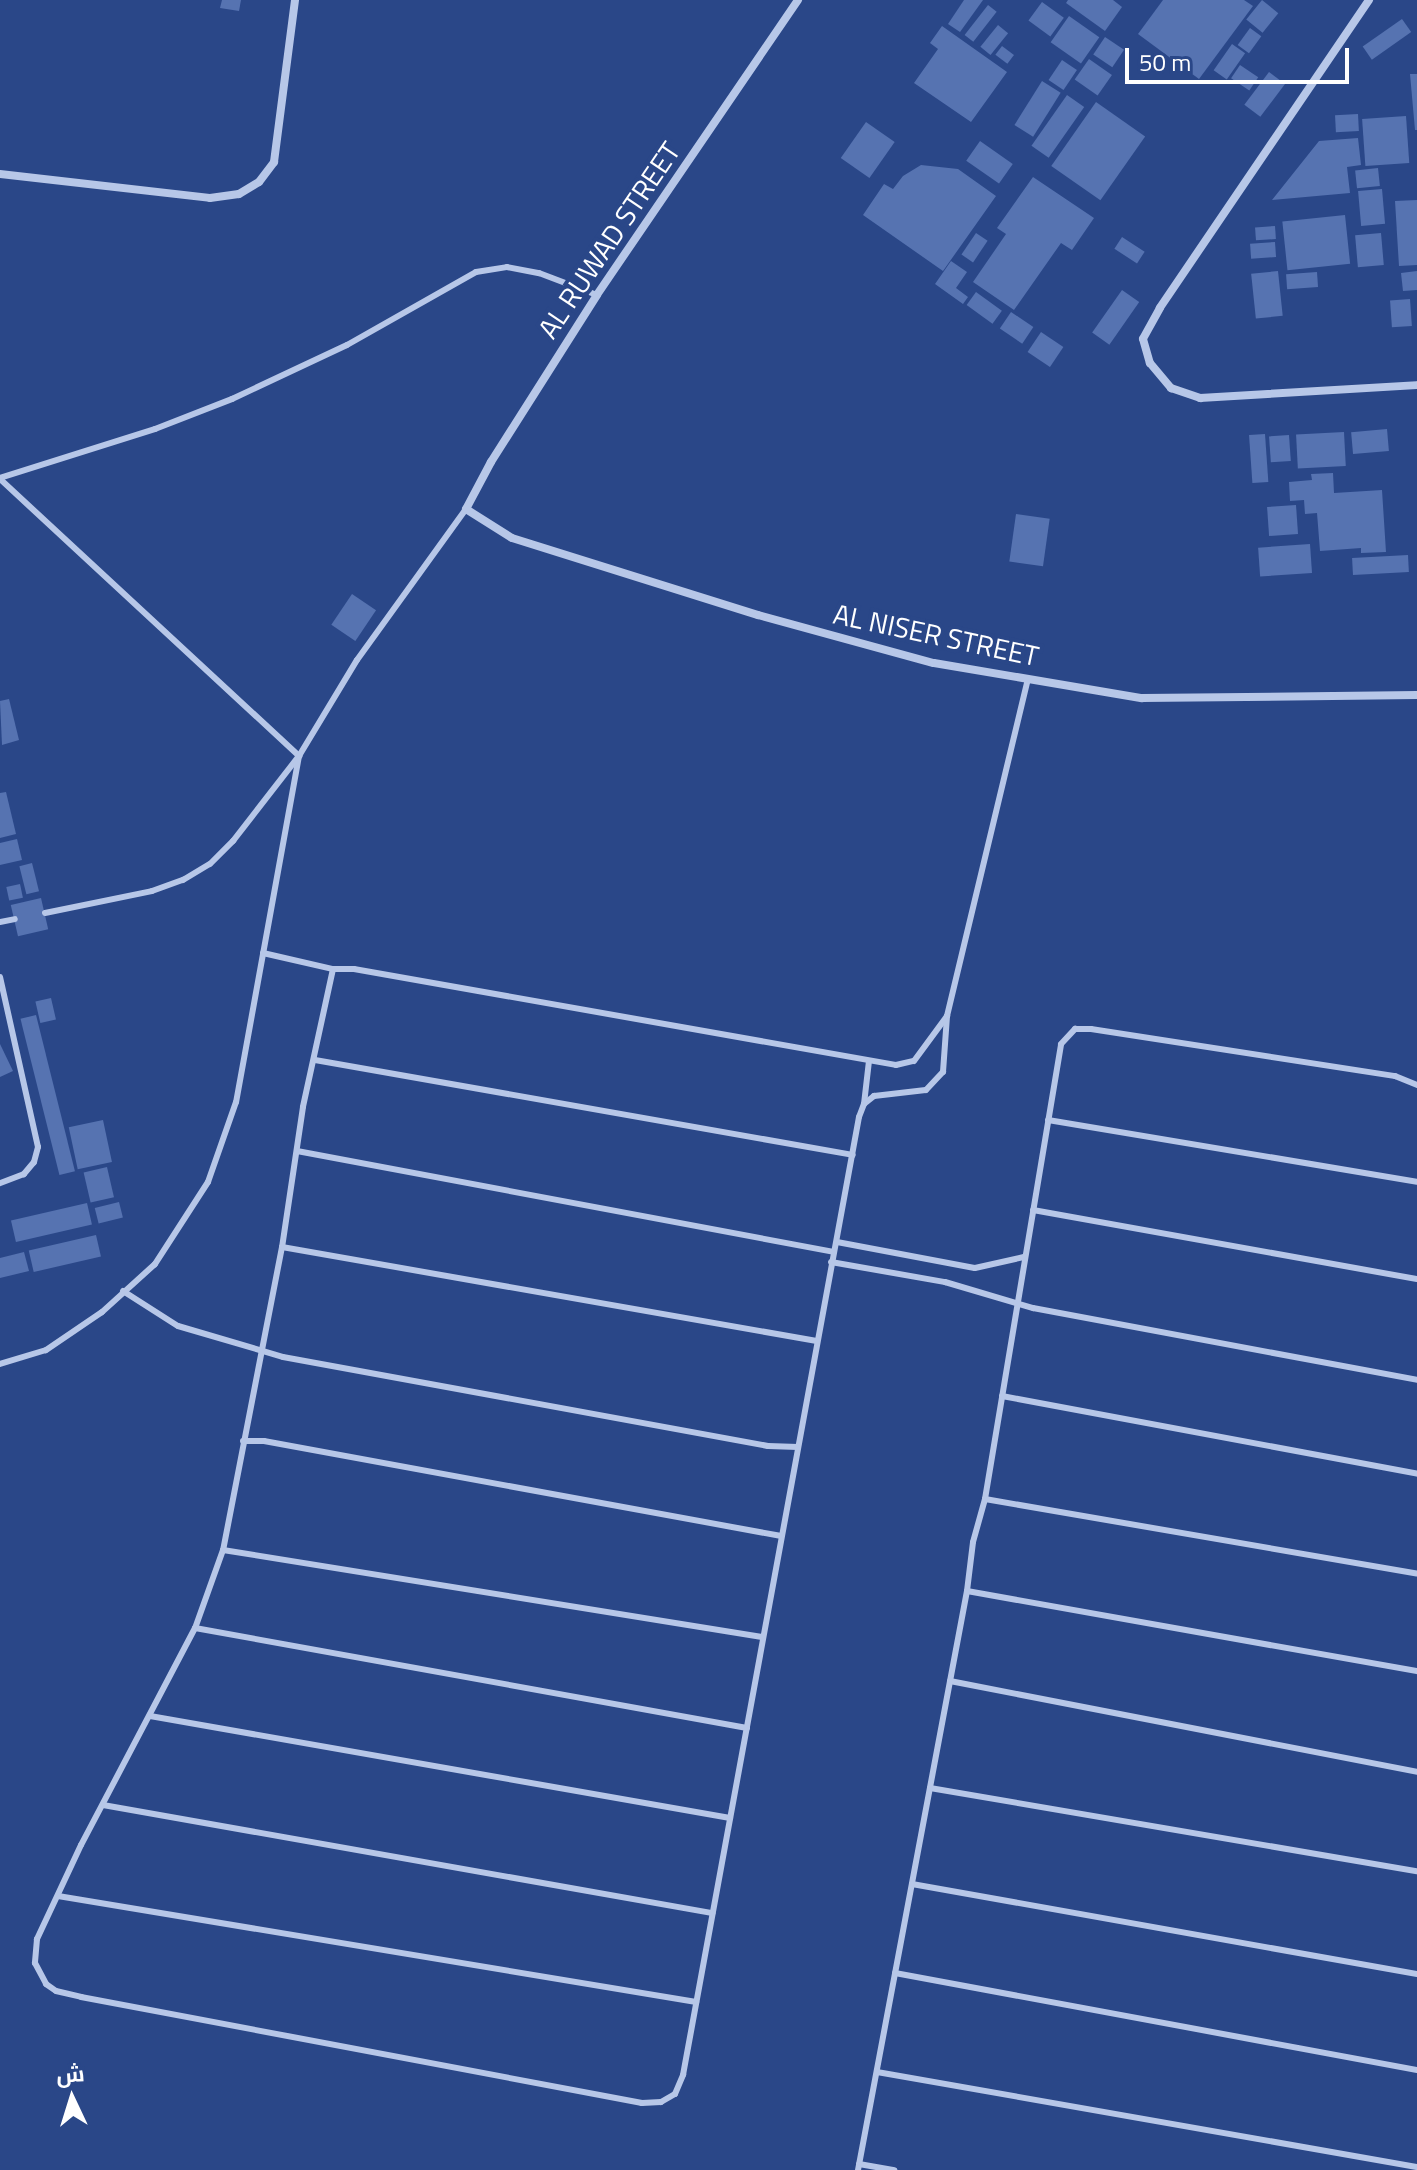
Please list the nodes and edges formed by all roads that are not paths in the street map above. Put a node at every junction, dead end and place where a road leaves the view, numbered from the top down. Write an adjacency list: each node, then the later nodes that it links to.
1 (295, 0): 4 (street)
2 (798, 0): 5 (street, AL RUWAD STREET)
3 (1369, 0): 6 (street)
4 (0, 174)
5 (597, 295): 7 (lane); 8 (street, AL RUWAD STREET)
6 (1417, 385)
7 (0, 478): 11 (lane)
8 (466, 509): 9 (street, AL NISER STREET); 11 (lane)
9 (1028, 679): 10 (street, AL NISER STREET); 18 (lane)
10 (1417, 695)
11 (299, 756): 12 (lane); 15 (lane)
12 (45, 913)
13 (15, 919): 14 (lane)
14 (0, 922)
15 (263, 953): 16 (lane); 35 (lane)
16 (333, 969): 19 (lane); 20 (lane)
17 (0, 977): 27 (lane)
18 (947, 1016): 20 (lane); 22 (lane)
19 (315, 1060): 24 (lane); 25 (lane)
20 (869, 1061): 22 (lane)
21 (1417, 1085): 23 (lane)
22 (864, 1104): 25 (lane)
23 (1048, 1120): 26 (lane); 28 (lane)
24 (297, 1151): 30 (lane); 31 (lane)
25 (853, 1155): 29 (lane)
26 (1417, 1182)
27 (0, 1183)
28 (1033, 1210): 32 (lane); 34 (lane)
29 (837, 1242): 31 (lane); 32 (lane)
30 (282, 1247): 37 (lane); 38 (lane)
31 (834, 1252): 33 (lane)
32 (1024, 1257): 36 (lane)
33 (831, 1262): 36 (lane); 37 (lane)
34 (1417, 1279)
35 (123, 1291): 38 (lane); 39 (lane)
36 (1017, 1305): 40 (lane); 41 (lane)
37 (817, 1341): 43 (lane)
38 (259, 1351): 42 (lane); 43 (lane)
39 (0, 1364)
40 (1417, 1380)
41 (1002, 1396): 44 (lane); 45 (lane)
42 (243, 1441): 46 (lane); 47 (lane)
43 (798, 1447): 46 (lane)
44 (1417, 1474)
45 (985, 1499): 48 (lane); 49 (lane)
46 (781, 1536): 51 (lane)
47 (223, 1550): 50 (lane); 51 (lane)
48 (1417, 1574)
49 (967, 1591): 52 (lane); 53 (lane)
50 (195, 1628): 54 (lane); 55 (lane)
51 (762, 1637): 55 (lane)
52 (1417, 1671)
53 (950, 1681): 56 (lane); 57 (lane)
54 (150, 1716): 58 (lane); 59 (lane)
55 (747, 1728): 59 (lane)
56 (1417, 1772)
57 (930, 1788): 60 (lane); 61 (lane)
58 (103, 1805): 62 (lane); 63 (lane)
59 (730, 1818): 63 (lane)
60 (1417, 1871)
61 (912, 1884): 64 (lane); 65 (lane)
62 (58, 1896): 66 (lane); 66 (lane)
63 (712, 1913): 66 (lane)
64 (895, 1973): 67 (lane); 68 (lane)
65 (1417, 1974)
66 (696, 2002)
67 (1417, 2070)
68 (877, 2072): 69 (lane); 70 (lane)
69 (858, 2167): 71 (lane)
70 (1417, 2167)
71 (894, 2170)

